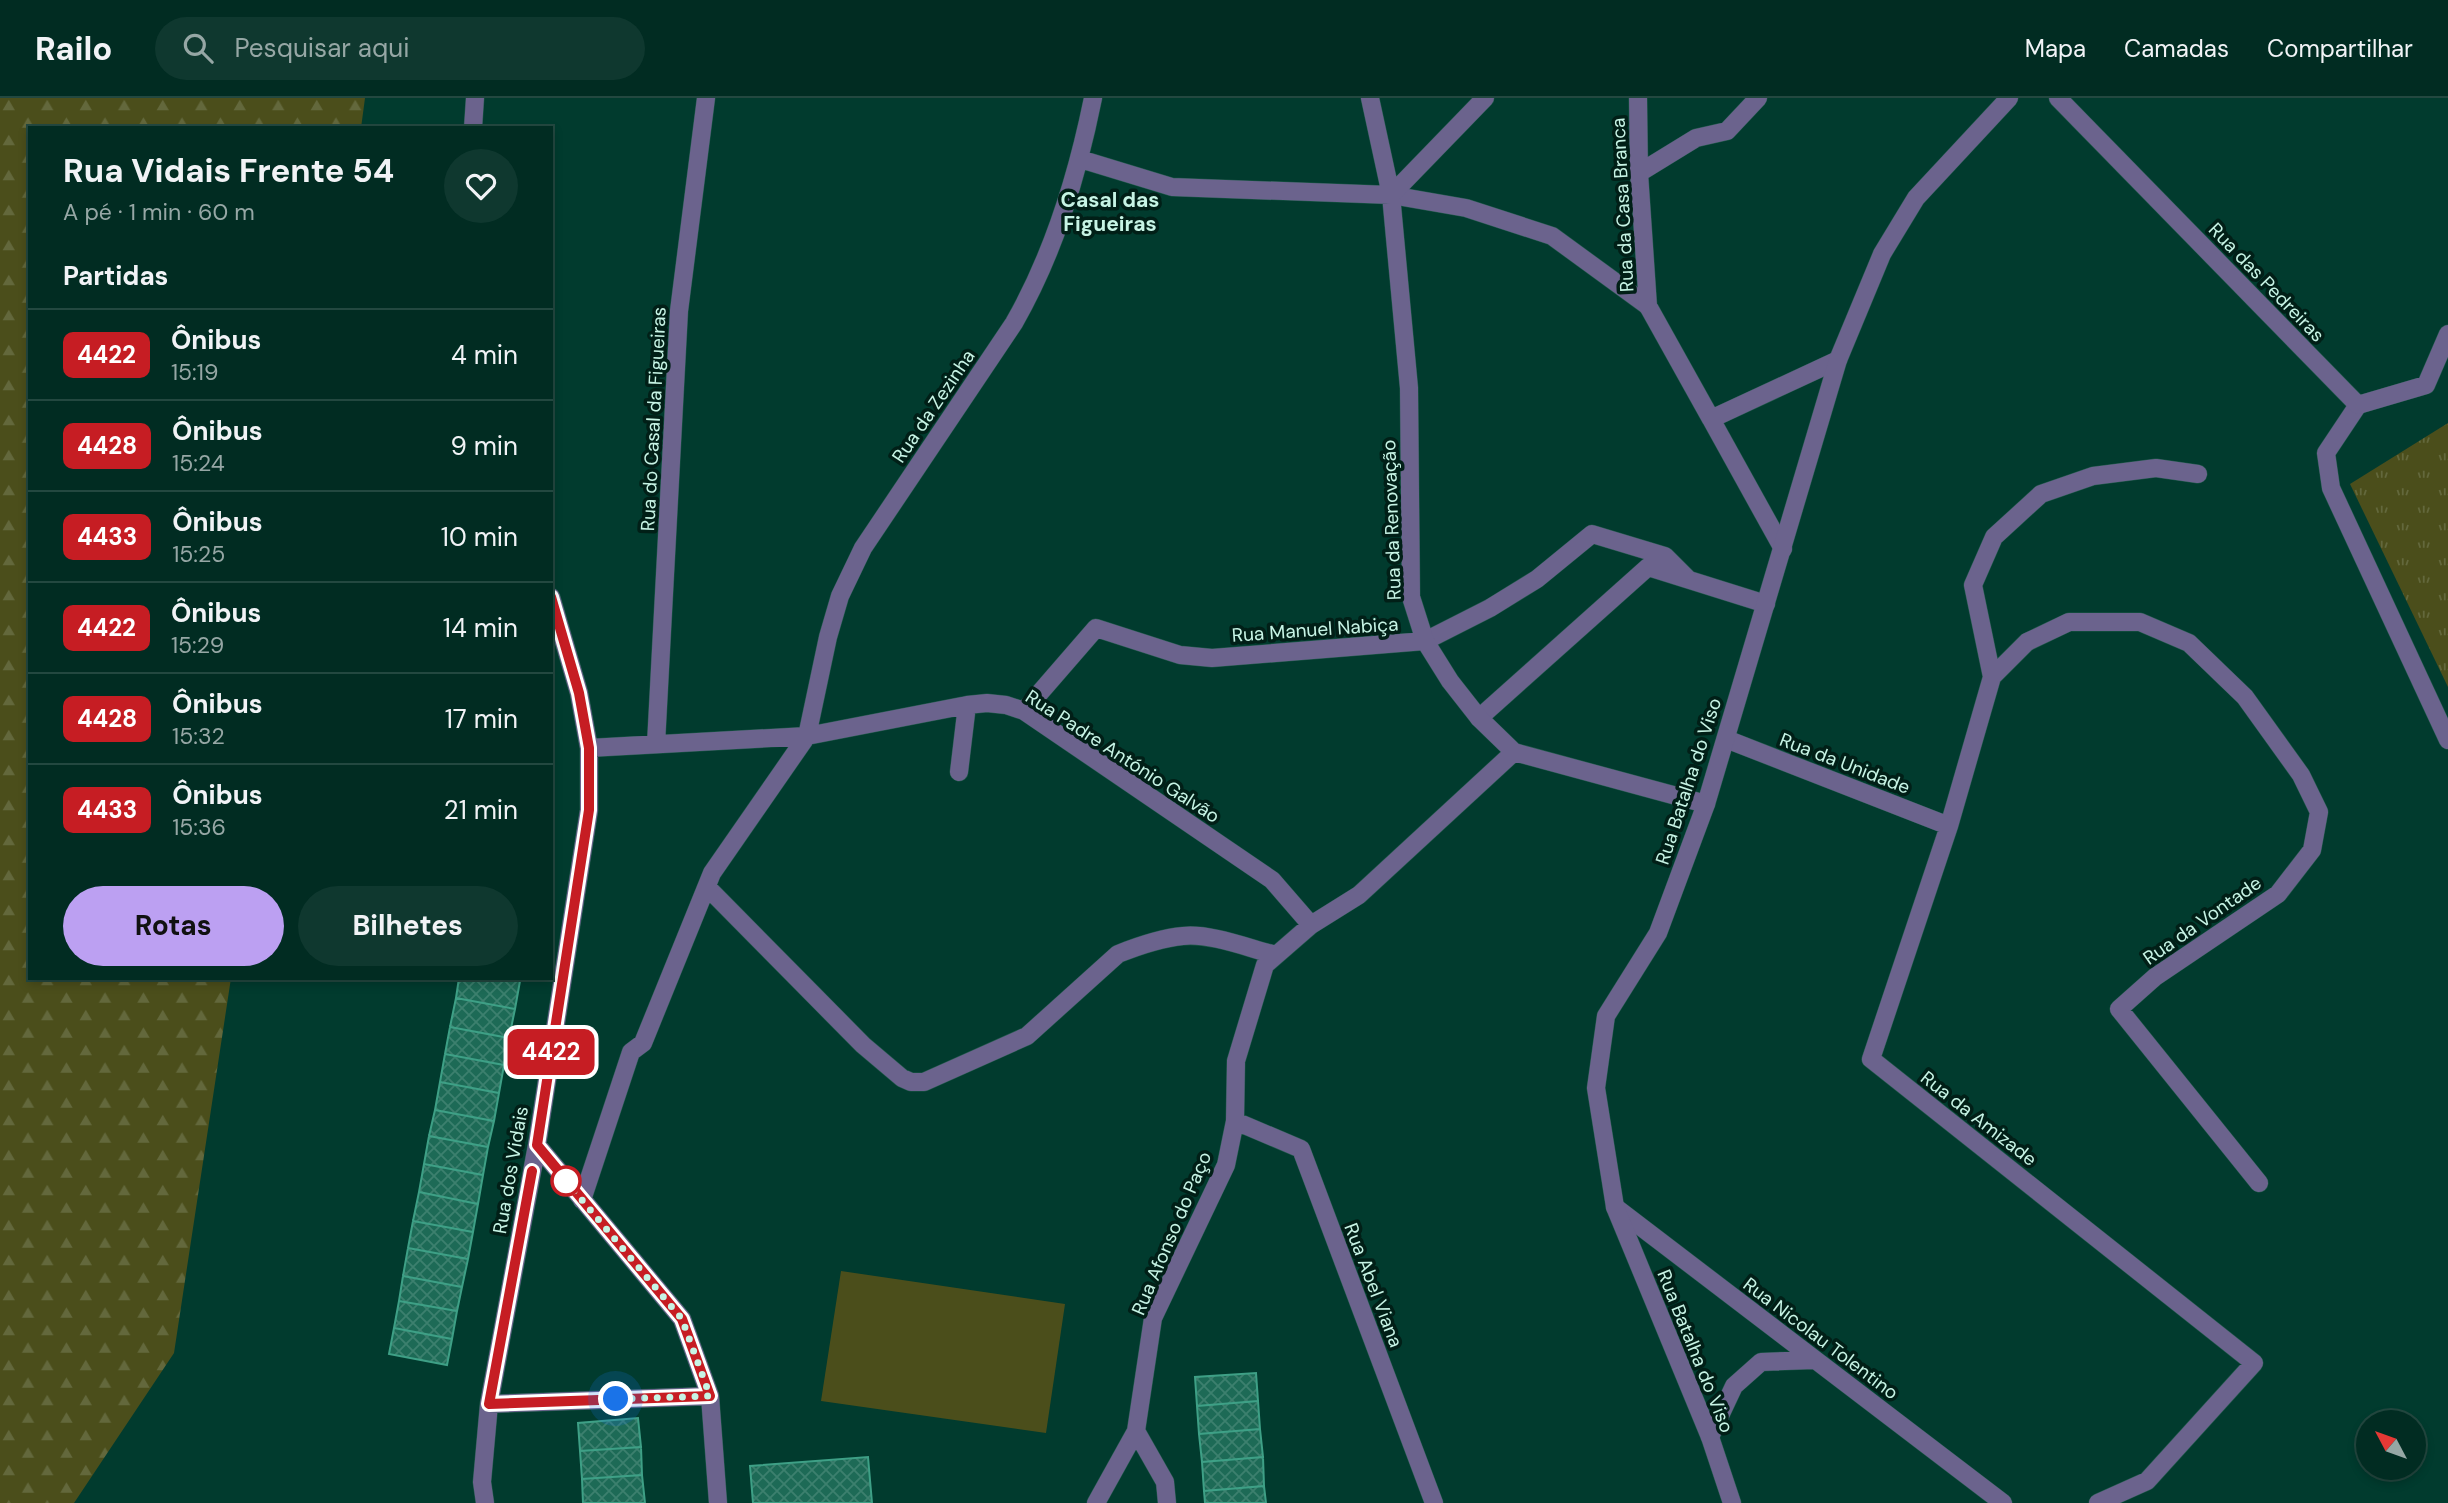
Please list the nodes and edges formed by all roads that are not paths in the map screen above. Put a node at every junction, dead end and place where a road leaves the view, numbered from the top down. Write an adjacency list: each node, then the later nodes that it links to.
1 (475, 98): 10 (street)
2 (706, 98): 32 (street, Rua do Casal da Figueiras)
3 (1093, 98): 11 (street, Rua da Zezinha)
4 (1370, 98): 13 (street, Rua da Renovação)
5 (1485, 98): 13 (street)
6 (1638, 98): 12 (street, Rua da Casa Branca)
7 (1758, 98): 12 (street)
8 (2009, 98): 16 (street, Rua Batalha do Viso)
9 (2058, 98): 17 (street, Rua das Pedreiras)
10 (473, 126)
11 (1080, 159): 13 (street); 29 (street, Rua da Zezinha)
12 (1639, 173): 14 (street, Rua da Casa Branca)
13 (1391, 195): 14 (street); 24 (street, Rua da Renovação)
14 (1648, 306): 18 (street, Rua da Casa Branca)
15 (2448, 334): 17 (street)
16 (1838, 360): 18 (street); 20 (street, Rua Batalha do Viso)
17 (2358, 405): 31 (street)
18 (1711, 419): 20 (street, Rua da Casa Branca)
19 (2198, 474): 25 (street)
20 (1783, 549): 23 (street, Rua Batalha do Viso)
21 (1690, 582): 23 (street); 24 (street, Rua Manuel Nabiça); 28 (street)
22 (553, 604): 33 (street, Rua dos Vidais)
23 (1766, 604): 30 (street, Rua Batalha do Viso)
24 (1425, 641): 27 (street, Rua Manuel Nabiça); 28 (street, Rua da Renovação)
25 (1992, 677): 37 (street, Rua da Vontade); 43 (street, Rua da Vontade)
26 (967, 705): 27 (street, Rua Padre António Galvão); 29 (street, Rua Padre António Galvão); 35 (street)
27 (1024, 711): 39 (street, Rua Padre António Galvão)
28 (1479, 718): 34 (street, Rua da Renovação)
29 (807, 736): 32 (street, Rua Padre António Galvão); 38 (street)
30 (1726, 738): 36 (street, Rua Batalha do Viso); 37 (street, Rua da Unidade)
31 (2448, 740)
32 (656, 744): 33 (street, Rua Padre António Galvão)
33 (589, 748): 42 (street, Rua dos Vidais)
34 (1514, 752): 36 (street, Rua da Renovação); 39 (street, Rua Afonso do Paço)
35 (959, 772)
36 (1706, 804): 45 (street, Rua Batalha do Viso)
37 (1950, 826): 58 (street, Rua da Amizade)
38 (707, 887): 40 (street); 44 (street)
39 (1311, 925): 40 (street, Rua Afonso do Paço)
40 (1276, 955): 41 (street, Rua Afonso do Paço)
41 (1235, 1121): 49 (street, Rua Afonso do Paço); 55 (street, Rua Abel Viana)
42 (537, 1145): 44 (street); 48 (street, Rua dos Vidais)
43 (2259, 1183)
44 (582, 1200): 47 (street)
45 (1615, 1207): 46 (street, Rua Nicolau Tolentino); 50 (street, Rua Batalha do Viso)
46 (1814, 1360): 50 (street); 57 (street, Rua Nicolau Tolentino)
47 (710, 1396): 48 (street); 52 (street)
48 (489, 1404): 51 (street, Rua dos Vidais)
49 (1136, 1431): 53 (street, Rua Afonso do Paço); 54 (street)
50 (1710, 1437): 56 (street, Rua Batalha do Viso)
51 (485, 1503)
52 (718, 1503)
53 (1096, 1503)
54 (1167, 1503)
55 (1434, 1503)
56 (1732, 1503)
57 (2003, 1503)
58 (2098, 1503)

